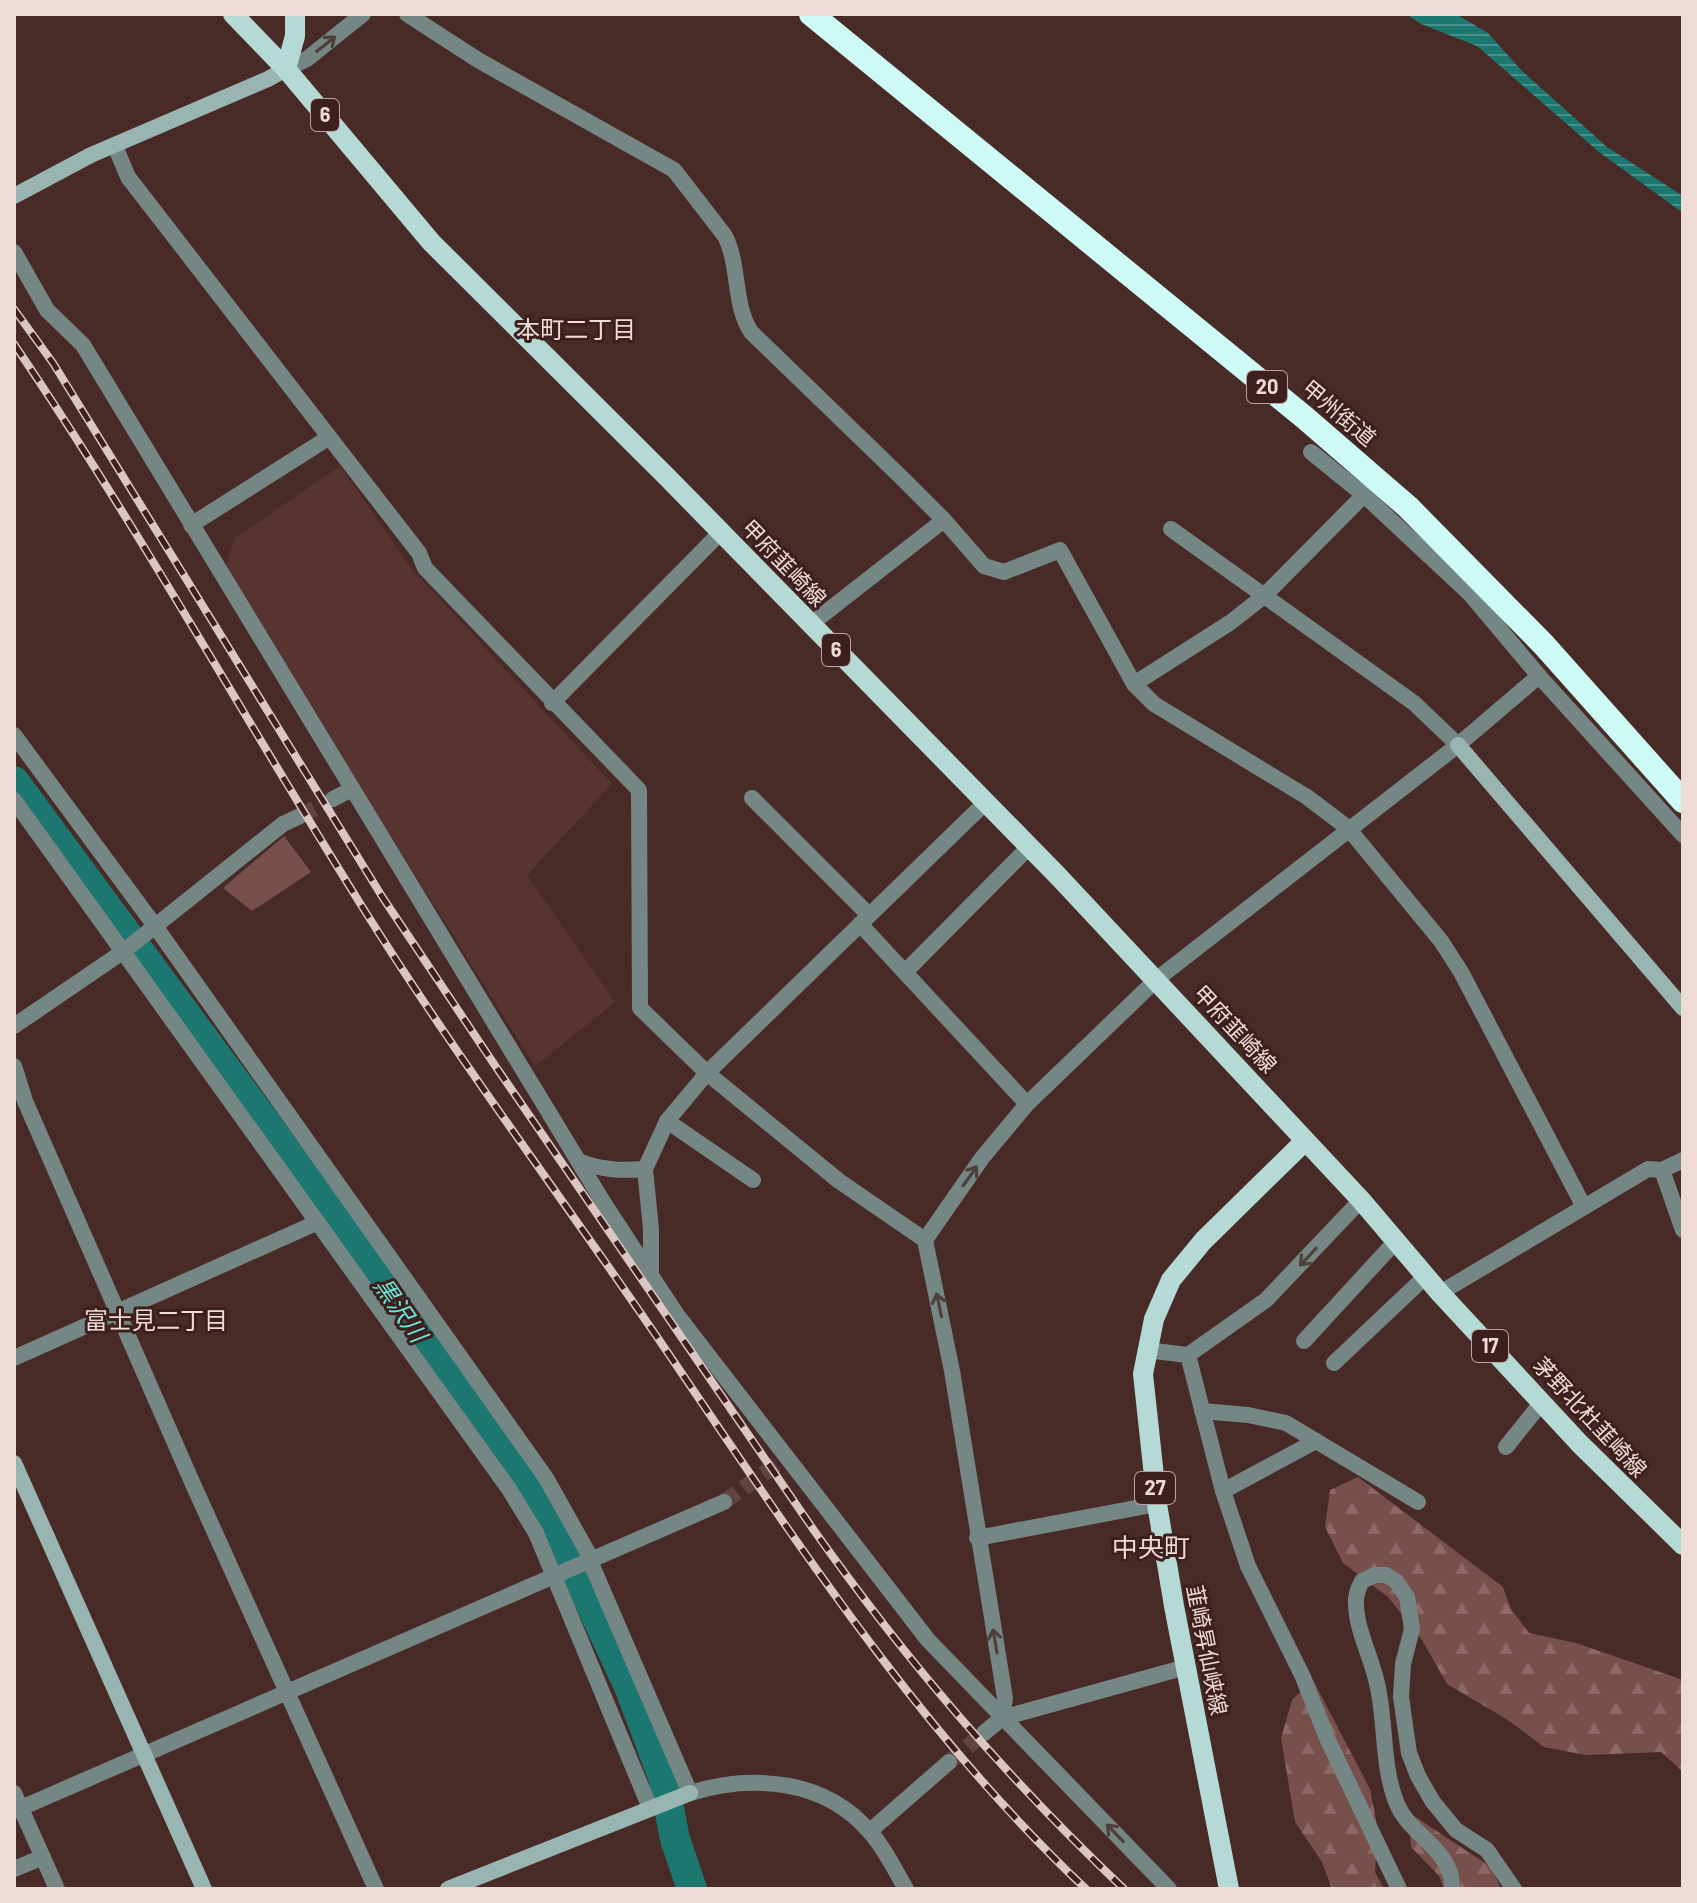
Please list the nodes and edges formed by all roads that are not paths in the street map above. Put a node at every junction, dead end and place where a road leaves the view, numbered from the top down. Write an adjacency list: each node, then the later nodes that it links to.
1 (233, 14): 6 (main road, 甲府韮崎線 / 6)
2 (295, 14): 6 (main road)
3 (363, 14): 6 (street, one-way to 3)
4 (407, 14): 13 (street)
5 (811, 14): 28 (highway, 甲州街道 / 20)
6 (286, 69): 7 (street); 16 (main road, 甲府韮崎線 / 6)
7 (115, 146): 8 (street); 10 (street)
8 (14, 196)
9 (14, 252): 14 (street)
10 (328, 438): 14 (street); 21 (street)
11 (1311, 452): 12 (street)
12 (1364, 495): 17 (street); 19 (street)
13 (944, 520): 18 (street); 20 (street)
14 (191, 525): 24 (street)
15 (1171, 529): 17 (street)
16 (721, 532): 18 (main road, 甲府韮崎線 / 6); 21 (street)
17 (1264, 596): 20 (street); 23 (street)
18 (811, 624): 29 (main road, 甲府韮崎線 / 6)
19 (1539, 676): 23 (street); 32 (street)
20 (1134, 684): 31 (street)
21 (552, 703): 42 (street)
22 (14, 735): 35 (street)
23 (1458, 745): 31 (street); 39 (street)
24 (352, 789): 26 (street); 47 (street)
25 (752, 798): 34 (street)
26 (333, 799)
27 (14, 800): 36 (street)
28 (1683, 801)
29 (985, 803): 33 (main road, 甲府韮崎線 / 6); 34 (street)
30 (300, 816): 35 (street)
31 (1348, 828): 38 (street); 52 (street)
32 (1683, 835)
33 (1029, 847): 37 (street); 38 (main road, 甲府韮崎線 / 6)
34 (865, 920): 37 (street); 42 (street)
35 (155, 926): 36 (street); 77 (street)
36 (124, 951): 40 (street); 53 (street)
37 (905, 972): 43 (street)
38 (1157, 979): 43 (street); 45 (main road, 甲府韮崎線 / 6)
39 (1683, 1008)
40 (14, 1026)
41 (14, 1066): 60 (street)
42 (707, 1073): 44 (street); 55 (street)
43 (1027, 1104): 55 (street, one-way to 43)
44 (667, 1121): 48 (street); 50 (street)
45 (1305, 1141): 51 (main road, 茅野北杜韮崎線 / 17); 62 (main road, 韮崎昇仙峡線 / 27)
46 (1683, 1160): 49 (street)
47 (581, 1162): 48 (street); 57 (street)
48 (645, 1169): 57 (street)
49 (1662, 1170): 52 (street); 54 (street)
50 (753, 1180)
51 (1361, 1200): 56 (main road, 茅野北杜韮崎線 / 17); 63 (street, one-way to 63)
52 (1584, 1207): 59 (street)
53 (316, 1223): 60 (street); 78 (street)
54 (1683, 1230)
55 (925, 1240): 75 (street, one-way to 55)
56 (1396, 1241): 58 (main road, 茅野北杜韮崎線 / 17); 61 (street)
57 (651, 1275): 81 (street)
58 (1426, 1276): 59 (main road, 茅野北杜韮崎線 / 17); 65 (street)
59 (1440, 1293): 66 (main road, 茅野北杜韮崎線 / 17)
60 (118, 1312): 64 (street); 80 (street)
61 (1304, 1341)
62 (1146, 1350): 63 (street); 74 (main road, 韮崎昇仙峡線 / 27)
63 (1188, 1355): 67 (street)
64 (14, 1358)
65 (1334, 1363)
66 (1542, 1402): 69 (street); 76 (main road, 茅野北杜韮崎線 / 17)
67 (1202, 1411): 68 (street); 71 (street)
68 (1316, 1441): 71 (street); 73 (street)
69 (1506, 1447)
70 (14, 1463): 83 (street)
71 (1223, 1491): 98 (street)
72 (724, 1502): 77 (street)
73 (1418, 1502)
74 (1157, 1504): 75 (street); 79 (main road, 韮崎昇仙峡線 / 27)
75 (977, 1538): 81 (street, one-way to 75)
76 (1683, 1545)
77 (591, 1560): 78 (street); 85 (street)
78 (554, 1577): 80 (street); 87 (street)
79 (1186, 1667): 81 (street); 97 (main road, 韮崎昇仙峡線 / 27)
80 (286, 1691): 83 (street); 93 (street)
81 (1002, 1718): 82 (street); 96 (street, one-way to 81)
82 (984, 1733)
83 (143, 1754): 86 (street); 92 (street)
84 (949, 1762): 88 (street)
85 (690, 1793): 87 (street); 88 (street)
86 (16, 1804): 89 (street)
87 (650, 1808): 94 (street)
88 (870, 1831): 95 (street)
89 (43, 1857): 90 (street); 91 (street)
90 (14, 1869)
91 (57, 1889)
92 (204, 1889)
93 (376, 1889)
94 (448, 1889)
95 (906, 1889)
96 (1169, 1889)
97 (1229, 1889)
98 (1399, 1889)
99 (1452, 1889): 100 (street)
100 (1514, 1889)

